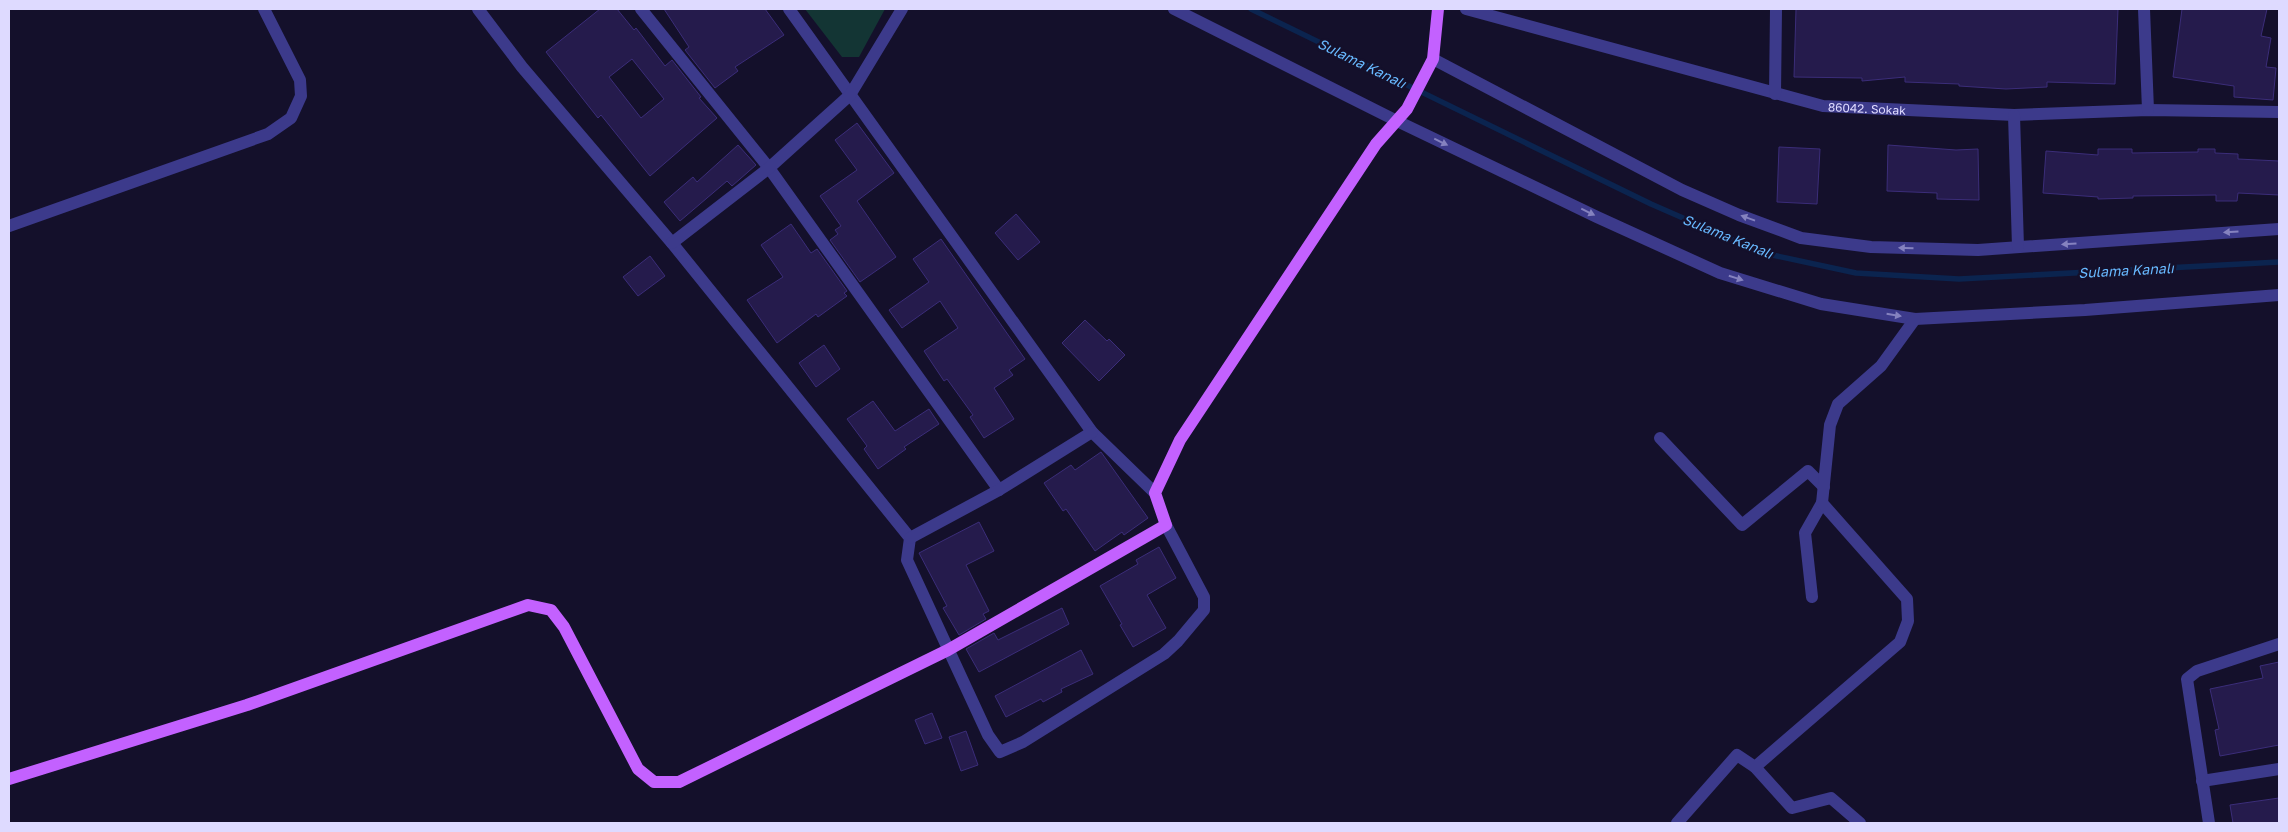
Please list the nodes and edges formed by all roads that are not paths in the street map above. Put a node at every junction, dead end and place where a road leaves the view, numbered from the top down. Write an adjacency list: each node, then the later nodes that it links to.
1 (264, 9): 19 (street)
2 (478, 9): 21 (street)
3 (641, 9): 18 (street)
4 (789, 9): 13 (street)
5 (902, 9): 13 (street)
6 (1174, 9): 17 (street)
7 (1438, 9): 11 (main road)
8 (1466, 9): 12 (street, 86042. Sokak)
9 (1776, 9): 12 (street)
10 (2144, 9): 14 (street)
11 (1429, 64): 17 (main road); 22 (street, one-way to 11)
12 (1775, 94): 16 (street, 86042. Sokak)
13 (850, 95): 18 (street); 25 (street)
14 (2148, 110): 15 (street, 86042. Sokak); 16 (street, 86042. Sokak)
15 (2279, 112)
16 (2014, 115): 22 (street)
17 (1397, 121): 24 (street, one-way to 24); 29 (main road)
18 (769, 168): 21 (street); 28 (street)
19 (9, 226)
20 (2279, 229): 22 (street, one-way to 22)
21 (672, 243): 32 (street)
22 (2018, 247)
23 (2279, 295): 24 (street)
24 (1915, 319): 27 (street)
25 (1092, 432): 28 (street); 29 (street)
26 (1660, 438): 27 (street)
27 (1824, 487): 30 (street)
28 (999, 490): 32 (street)
29 (1155, 493): 31 (main road)
30 (1822, 503): 33 (street); 36 (street)
31 (1166, 525): 35 (main road); 35 (street)
32 (910, 538): 35 (street)
33 (1812, 597)
34 (2279, 644): 39 (street)
35 (948, 650): 38 (main road)
36 (1755, 767): 40 (street); 41 (street)
37 (2279, 769): 39 (street)
38 (9, 779)
39 (2202, 781): 42 (street)
40 (1676, 823)
41 (1860, 823)
42 (2209, 823)

